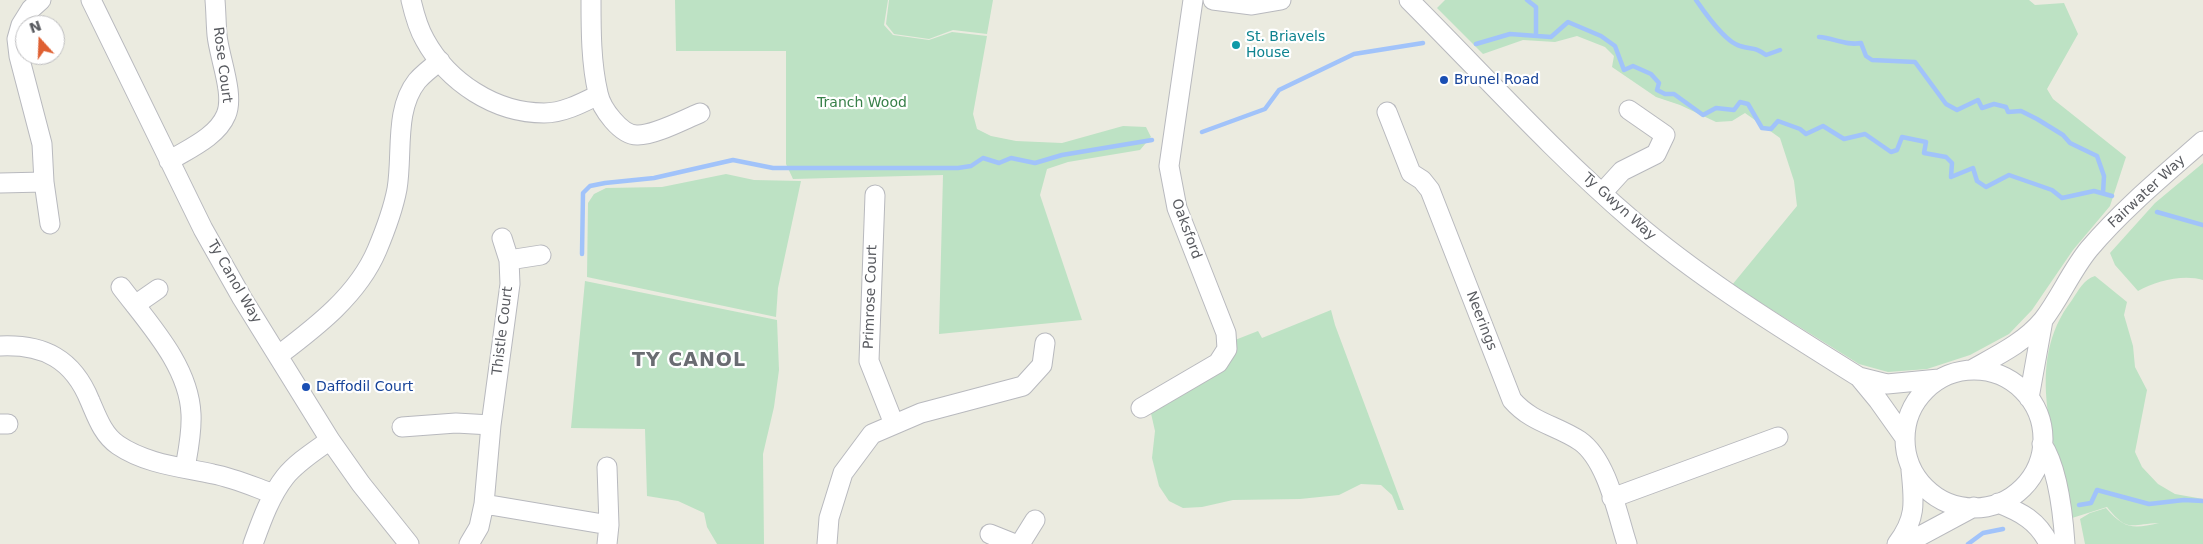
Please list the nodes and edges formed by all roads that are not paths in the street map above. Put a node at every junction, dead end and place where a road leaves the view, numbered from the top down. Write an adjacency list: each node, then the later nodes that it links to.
1 (42, 0): 17 (street)
2 (91, 0): 16 (street, Ty Canol Way)
3 (215, 0): 16 (street, Rose Court)
4 (411, 0): 10 (street)
5 (591, 0): 11 (street)
6 (1193, 0): 36 (street, Oaksford)
7 (1213, 0): 8 (street)
8 (1281, 0)
9 (1420, 3): 19 (street, Ty Gwyn Way)
10 (440, 61): 11 (street); 31 (street)
11 (598, 95): 14 (street)
12 (1629, 110): 19 (street)
13 (1387, 112): 48 (street, Neerings)
14 (700, 113)
15 (2203, 141): 28 (street, Fairwater Way)
16 (169, 161): 31 (street, Ty Canol Way)
17 (44, 182): 18 (street); 21 (street)
18 (0, 183)
19 (1602, 193): 33 (street, Ty Gwyn Way)
20 (875, 195): 37 (street, Primrose Court)
21 (50, 224)
22 (502, 238): 24 (street, Thistle Court)
23 (541, 255): 24 (street)
24 (509, 260): 38 (street, Thistle Court)
25 (122, 287): 27 (street)
26 (158, 289): 27 (street)
27 (135, 305): 45 (street)
28 (2043, 320): 32 (street, Fairwater Way); 35 (street, Fairwater Way)
29 (1045, 343): 37 (street)
30 (0, 346): 45 (street)
31 (279, 355): 42 (street, Ty Canol Way)
32 (1971, 370): 34 (street); 35 (street)
33 (1859, 377): 34 (street, Ty Gwyn Way); 41 (street, Ty Gwyn Way)
34 (1940, 379): 41 (street)
35 (2029, 398): 43 (street)
36 (1141, 408)
37 (894, 424): 59 (street)
38 (491, 425): 39 (street); 50 (street, Thistle Court)
39 (402, 427)
40 (1778, 437): 48 (street)
41 (1905, 438): 46 (street)
42 (330, 440): 47 (street); 56 (street, Ty Canol Way)
43 (2042, 444): 49 (street); 66 (street)
44 (607, 467): 53 (street)
45 (185, 468): 47 (street)
46 (1911, 468): 51 (street); 63 (street)
47 (274, 494): 55 (street)
48 (1612, 498): 62 (street, Neerings)
49 (1998, 503): 51 (street); 65 (street)
50 (484, 504): 53 (street); 57 (street, Thistle Court)
51 (1974, 507): 64 (street)
52 (1035, 520): 61 (street)
53 (609, 525): 58 (street)
54 (990, 534): 60 (street)
55 (252, 544)
56 (409, 544)
57 (470, 544)
58 (608, 544)
59 (827, 544)
60 (1015, 544)
61 (1020, 544)
62 (1627, 544)
63 (1897, 544)
64 (1905, 544)
65 (2049, 544)
66 (2065, 544)

